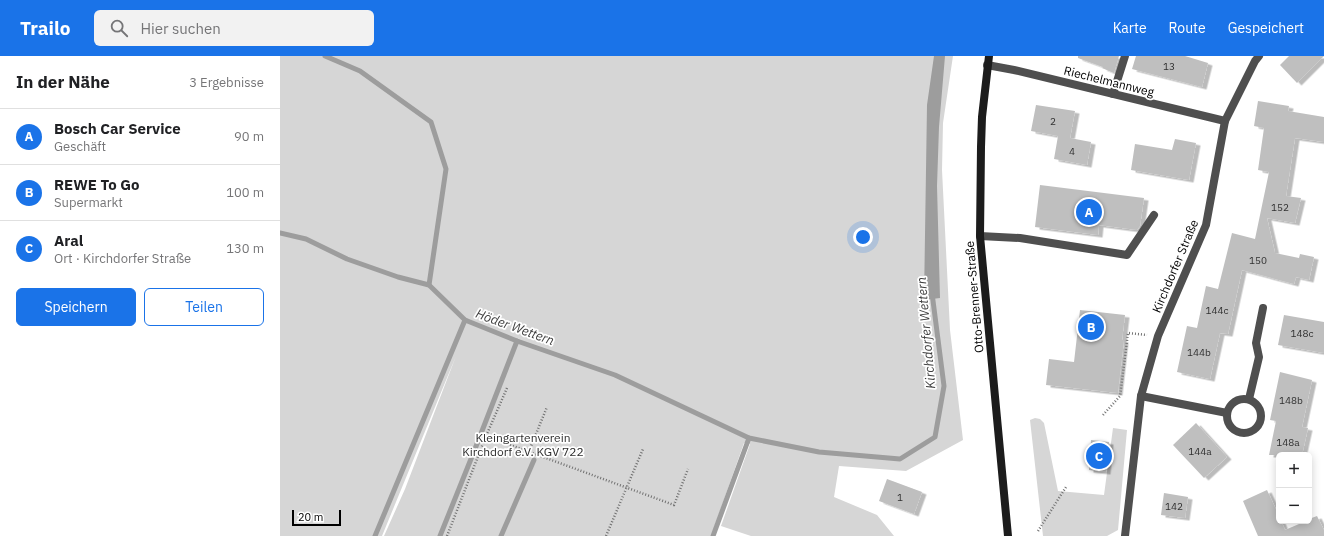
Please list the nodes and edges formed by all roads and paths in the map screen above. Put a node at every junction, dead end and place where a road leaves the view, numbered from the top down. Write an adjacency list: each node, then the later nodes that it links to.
1 (989, 56): 4 (main road, Otto-Brenner-Straße)
2 (1125, 56): 5 (street)
3 (1259, 56): 6 (street, Kirchdorfer Straße)
4 (987, 65): 5 (street, Riechelmannweg); 8 (main road, Otto-Brenner-Straße)
5 (1113, 94): 6 (street, Riechelmannweg)
6 (1225, 121): 10 (street, Kirchdorfer Straße)
7 (1154, 215): 8 (street)
8 (980, 236): 26 (main road, Otto-Brenner-Straße)
9 (1262, 308): 13 (street)
10 (1158, 336): 12 (street, Kirchdorfer Straße); 16 (path)
11 (507, 388): 17 (path)
12 (1141, 396): 15 (street); 27 (street, Kirchdorfer Straße)
13 (1249, 399): 15 (street); 15 (street)
14 (547, 407): 19 (path)
15 (1227, 413)
16 (1103, 415)
17 (486, 436): 19 (path); 24 (path)
18 (643, 449): 22 (path)
19 (529, 451): 22 (path)
20 (688, 469): 22 (path)
21 (1066, 487): 23 (path)
22 (627, 488): 25 (path)
23 (1038, 531)
24 (447, 536)
25 (606, 536)
26 (1008, 536)
27 (1125, 536)

